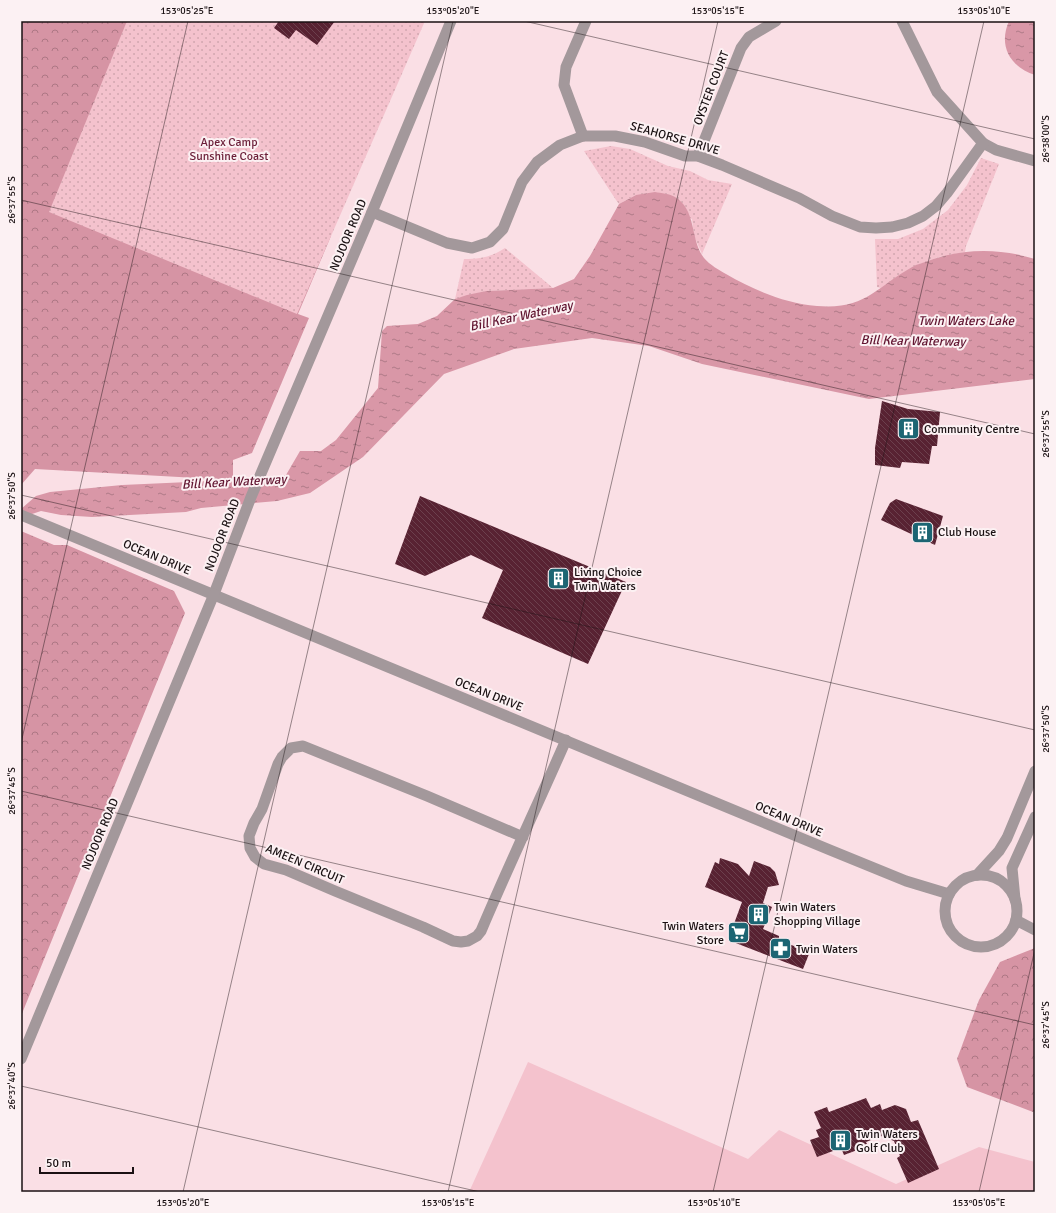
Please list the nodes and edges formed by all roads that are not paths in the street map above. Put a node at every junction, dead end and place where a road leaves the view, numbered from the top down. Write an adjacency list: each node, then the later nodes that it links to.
1 (451, 21): 9 (street, NOJOOR ROAD)
2 (586, 21): 5 (street)
3 (776, 21): 7 (street, OYSTER COURT)
4 (902, 21): 6 (street)
5 (584, 136): 7 (street, SEAHORSE DRIVE); 9 (street, SEAHORSE DRIVE)
6 (982, 143): 7 (street, SEAHORSE DRIVE); 8 (street)
7 (698, 156)
8 (1035, 161)
9 (372, 212): 11 (street, NOJOOR ROAD)
10 (21, 515): 11 (street, OCEAN DRIVE)
11 (214, 594): 12 (street, OCEAN DRIVE); 22 (street, NOJOOR ROAD)
12 (566, 740): 16 (street, AMEEN CIRCUIT); 18 (street, OCEAN DRIVE)
13 (1035, 771): 14 (street)
14 (1032, 788): 17 (street)
15 (1035, 817): 19 (street)
16 (523, 837): 16 (street, AMEEN CIRCUIT)
17 (977, 875): 18 (street); 19 (street)
18 (949, 894): 20 (street)
19 (1015, 899): 20 (street)
20 (1016, 920): 21 (street)
21 (1035, 930)
22 (21, 1059)

